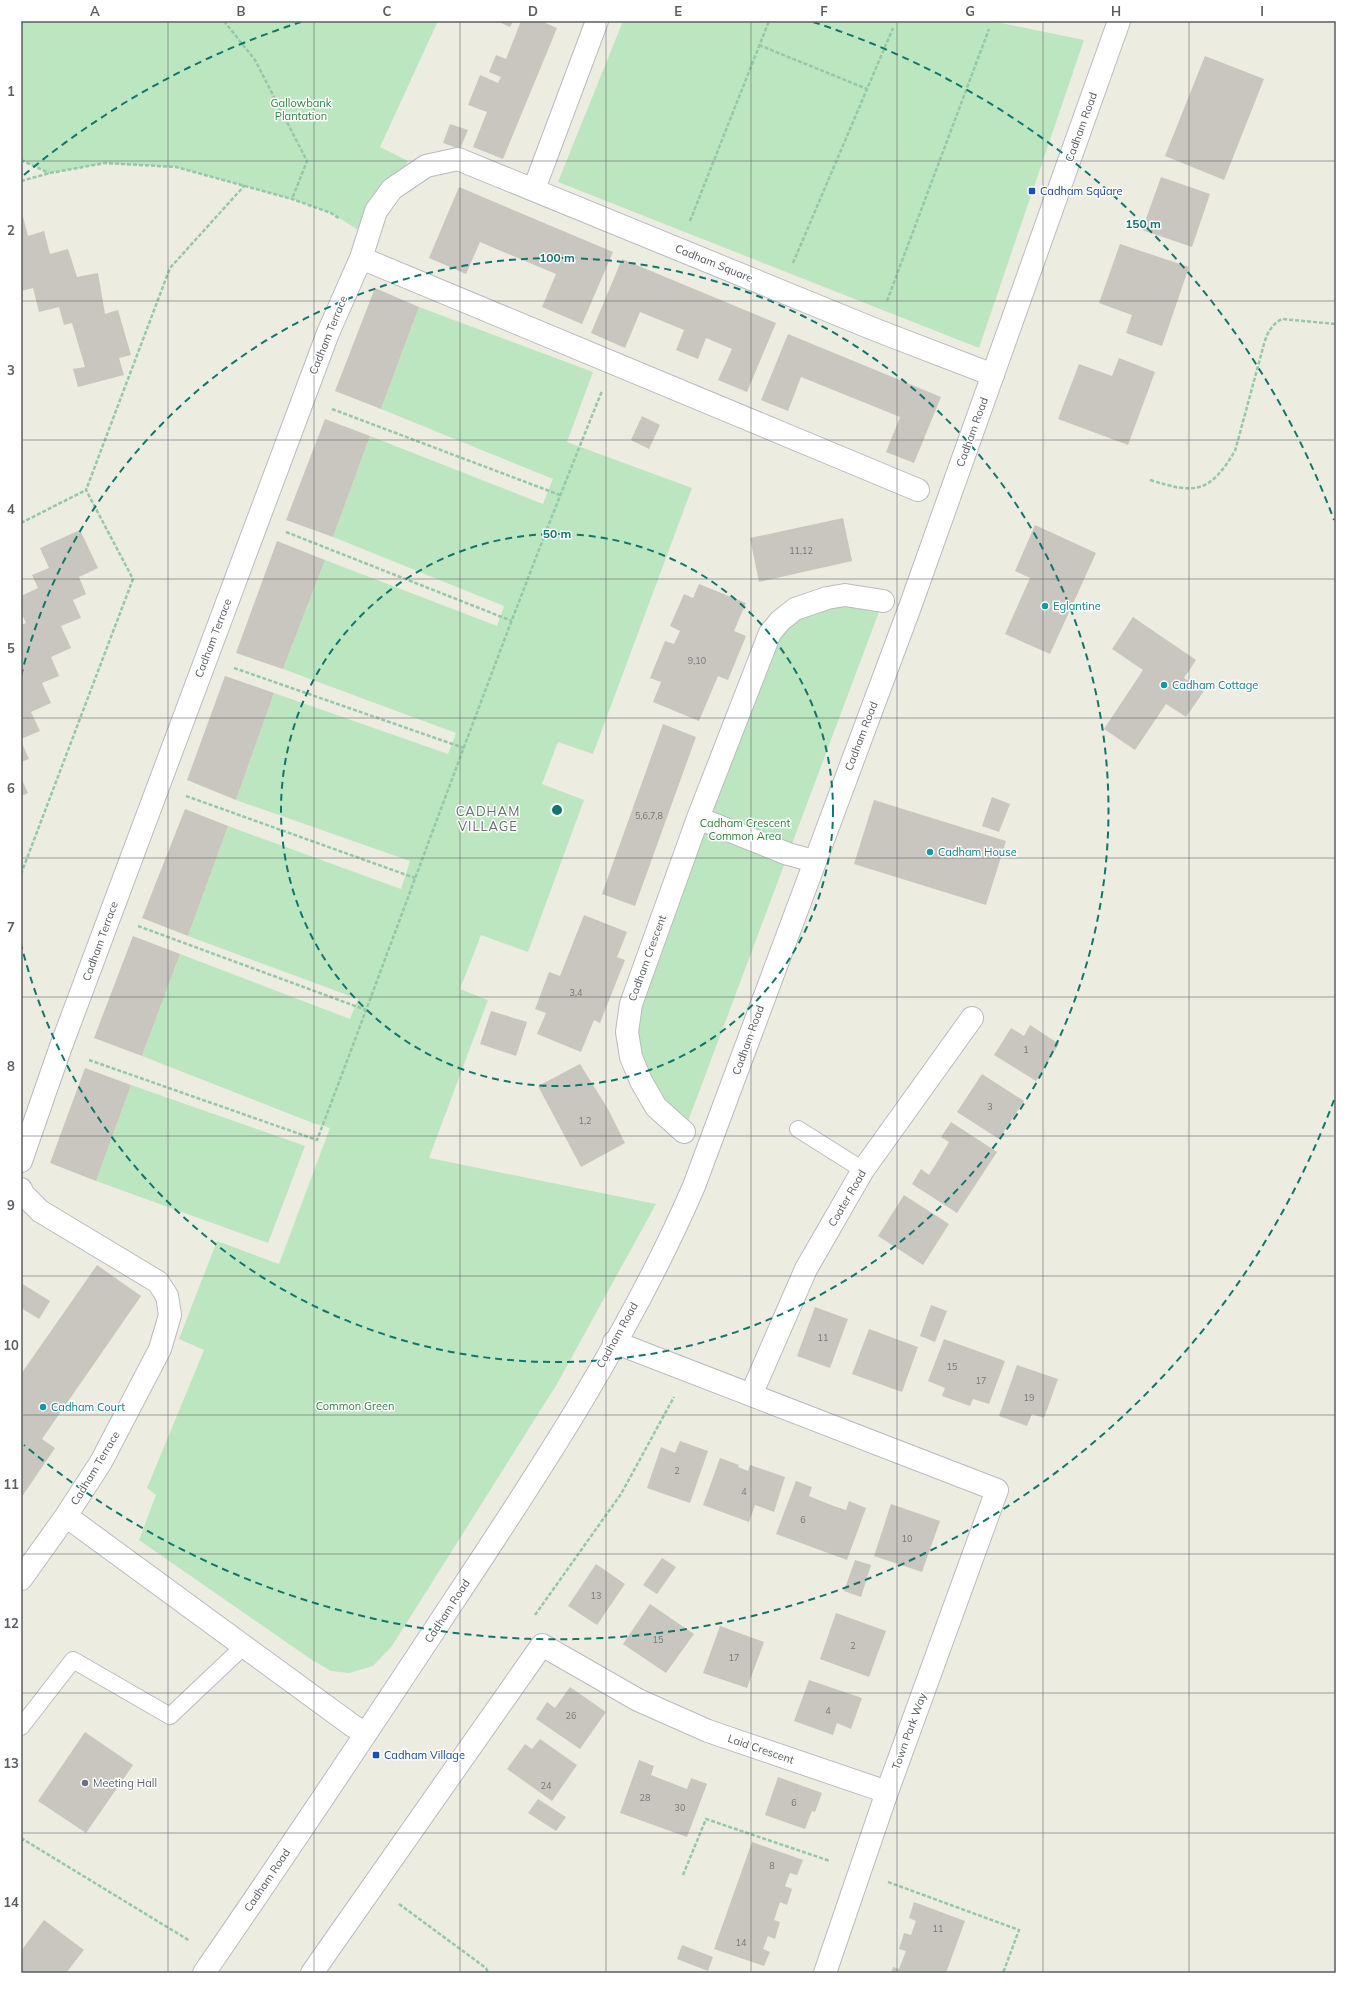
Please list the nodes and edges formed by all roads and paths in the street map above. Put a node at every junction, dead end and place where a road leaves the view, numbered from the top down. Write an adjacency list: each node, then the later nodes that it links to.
1 (224, 21): 15 (path)
2 (597, 21): 14 (street)
3 (769, 21): 7 (path)
4 (1119, 21): 23 (street, Cadham Road)
5 (893, 28): 8 (path)
6 (989, 29): 21 (path)
7 (759, 45): 8 (path); 17 (path)
8 (867, 89): 19 (path)
9 (458, 159): 14 (street, Cadham Square); 16 (street, Cadham Terrace)
10 (21, 160): 11 (path)
11 (50, 173): 12 (path); 13 (path)
12 (21, 182)
13 (245, 185): 15 (path); 26 (path)
14 (534, 190): 17 (street, Cadham Square)
15 (292, 199): 16 (path)
16 (368, 236): 18 (street, Cadham Terrace)
17 (679, 249): 19 (street, Cadham Square)
18 (361, 258): 22 (street); 24 (street, Cadham Terrace)
19 (781, 291): 21 (street, Cadham Square)
20 (1336, 324): 25 (path)
21 (876, 330): 23 (street, Cadham Square)
22 (614, 363): 27 (street); 28 (path)
23 (993, 375): 37 (street, Cadham Road)
24 (303, 399): 28 (path); 29 (street, Cadham Terrace)
25 (1150, 480)
26 (86, 490): 30 (path); 38 (path)
27 (918, 490)
28 (560, 495): 32 (path)
29 (257, 521): 32 (path); 33 (street, Cadham Terrace)
30 (21, 523)
31 (883, 601): 36 (street, Cadham Crescent)
32 (512, 621): 34 (path)
33 (206, 658): 34 (path); 35 (street, Cadham Terrace)
34 (464, 748): 39 (path)
35 (158, 786): 39 (path); 40 (street, Cadham Terrace)
36 (698, 818): 37 (street); 45 (street, Cadham Crescent)
37 (814, 861): 49 (street, Cadham Road)
38 (21, 874)
39 (415, 878): 41 (path)
40 (110, 916): 41 (path); 43 (street, Cadham Terrace)
41 (366, 1010): 43 (path)
42 (972, 1018): 47 (street, Coater Road)
43 (60, 1049): 46 (street, Cadham Terrace)
44 (798, 1129): 47 (lane)
45 (684, 1132)
46 (21, 1161)
47 (863, 1170): 50 (street, Coater Road)
48 (21, 1189): 51 (street, Cadham Terrace)
49 (614, 1342): 50 (street); 55 (street, Cadham Road)
50 (751, 1396): 56 (street, Town Park Way)
51 (66, 1516): 52 (street, Cadham Terrace); 53 (street)
52 (21, 1579)
53 (244, 1646): 54 (lane); 55 (street)
54 (21, 1727)
55 (366, 1733): 61 (street, Cadham Road)
56 (887, 1792): 58 (street, Town Park Way); 60 (street, Laid Crescent)
57 (21, 1838): 61 (path)
58 (860, 1871): 59 (path); 64 (street, Town Park Way); 65 (path)
59 (683, 1875)
60 (373, 1885): 62 (street); 63 (path)
61 (210, 1965)
62 (312, 1973)
63 (488, 1973)
64 (825, 1973)
65 (1004, 1973)

